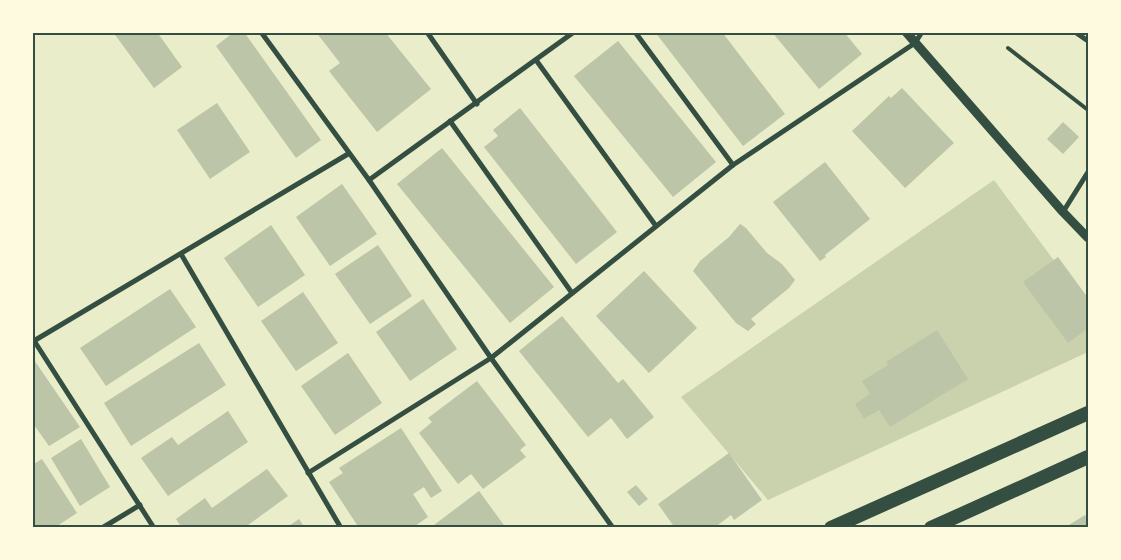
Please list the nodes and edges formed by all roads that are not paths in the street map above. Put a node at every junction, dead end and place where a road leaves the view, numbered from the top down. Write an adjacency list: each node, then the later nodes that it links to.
1 (260, 32): 15 (street)
2 (426, 32): 12 (street)
3 (574, 32): 11 (street)
4 (636, 32): 16 (street)
5 (906, 32): 9 (street)
6 (922, 32): 9 (street)
7 (1075, 32): 8 (street)
8 (1088, 41)
9 (916, 43): 16 (street); 19 (street)
10 (1008, 48): 13 (lane)
11 (536, 60): 12 (street); 20 (street)
12 (477, 104): 14 (street)
13 (1088, 110)
14 (450, 121): 18 (street); 23 (street)
15 (348, 154): 18 (street); 22 (street)
16 (733, 165): 20 (street)
17 (1088, 172): 19 (street)
18 (369, 180): 25 (street)
19 (1063, 212): 21 (street)
20 (656, 226): 23 (street)
21 (1088, 238)
22 (181, 254): 24 (street); 28 (street)
23 (572, 293): 25 (street)
24 (33, 341): 29 (street)
25 (491, 358): 28 (street); 33 (street)
26 (1088, 414): 34 (highway)
27 (1088, 457): 35 (highway)
28 (308, 473): 32 (street)
29 (140, 505): 30 (street); 31 (street)
30 (102, 528)
31 (154, 528)
32 (341, 528)
33 (613, 528)
34 (832, 528)
35 (931, 528)

